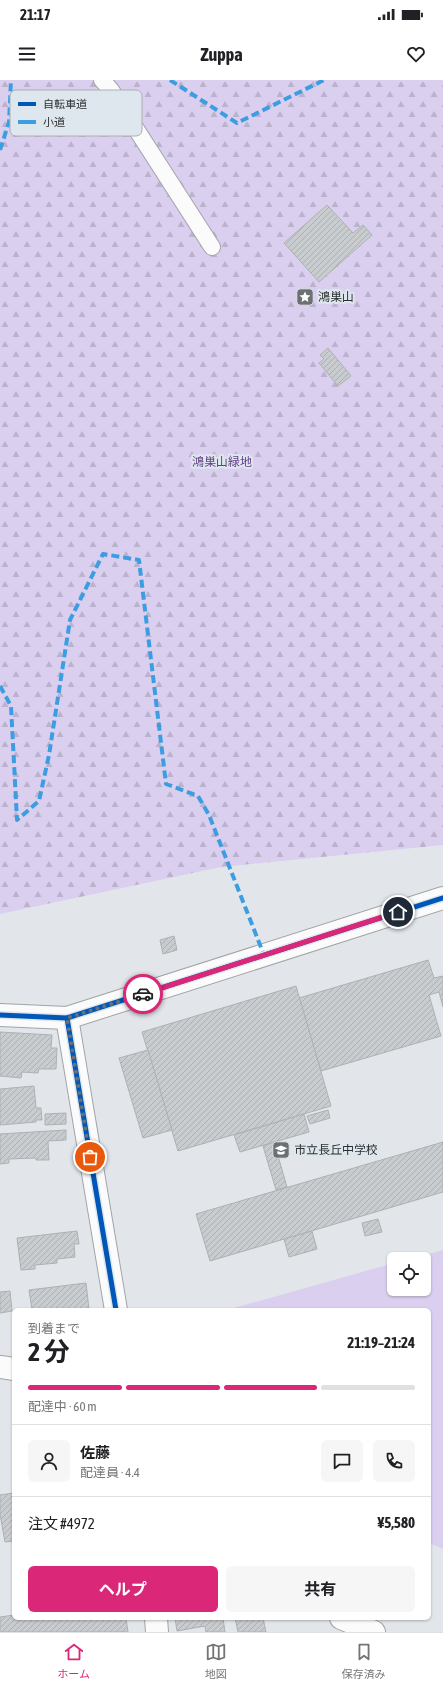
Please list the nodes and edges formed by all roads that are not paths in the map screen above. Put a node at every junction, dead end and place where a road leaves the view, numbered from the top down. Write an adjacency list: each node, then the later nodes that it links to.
1 (102, 80): 2 (lane)
2 (111, 90)
3 (141, 136): 4 (lane)
4 (212, 247)
5 (443, 898): 7 (street)
6 (0, 1015): 7 (street)
7 (67, 1018): 8 (street)
8 (116, 1308)
9 (0, 1367): 10 (street)
10 (12, 1369)
11 (156, 1620): 13 (street)
12 (346, 1620): 14 (street)
13 (157, 1632)
14 (374, 1632)

